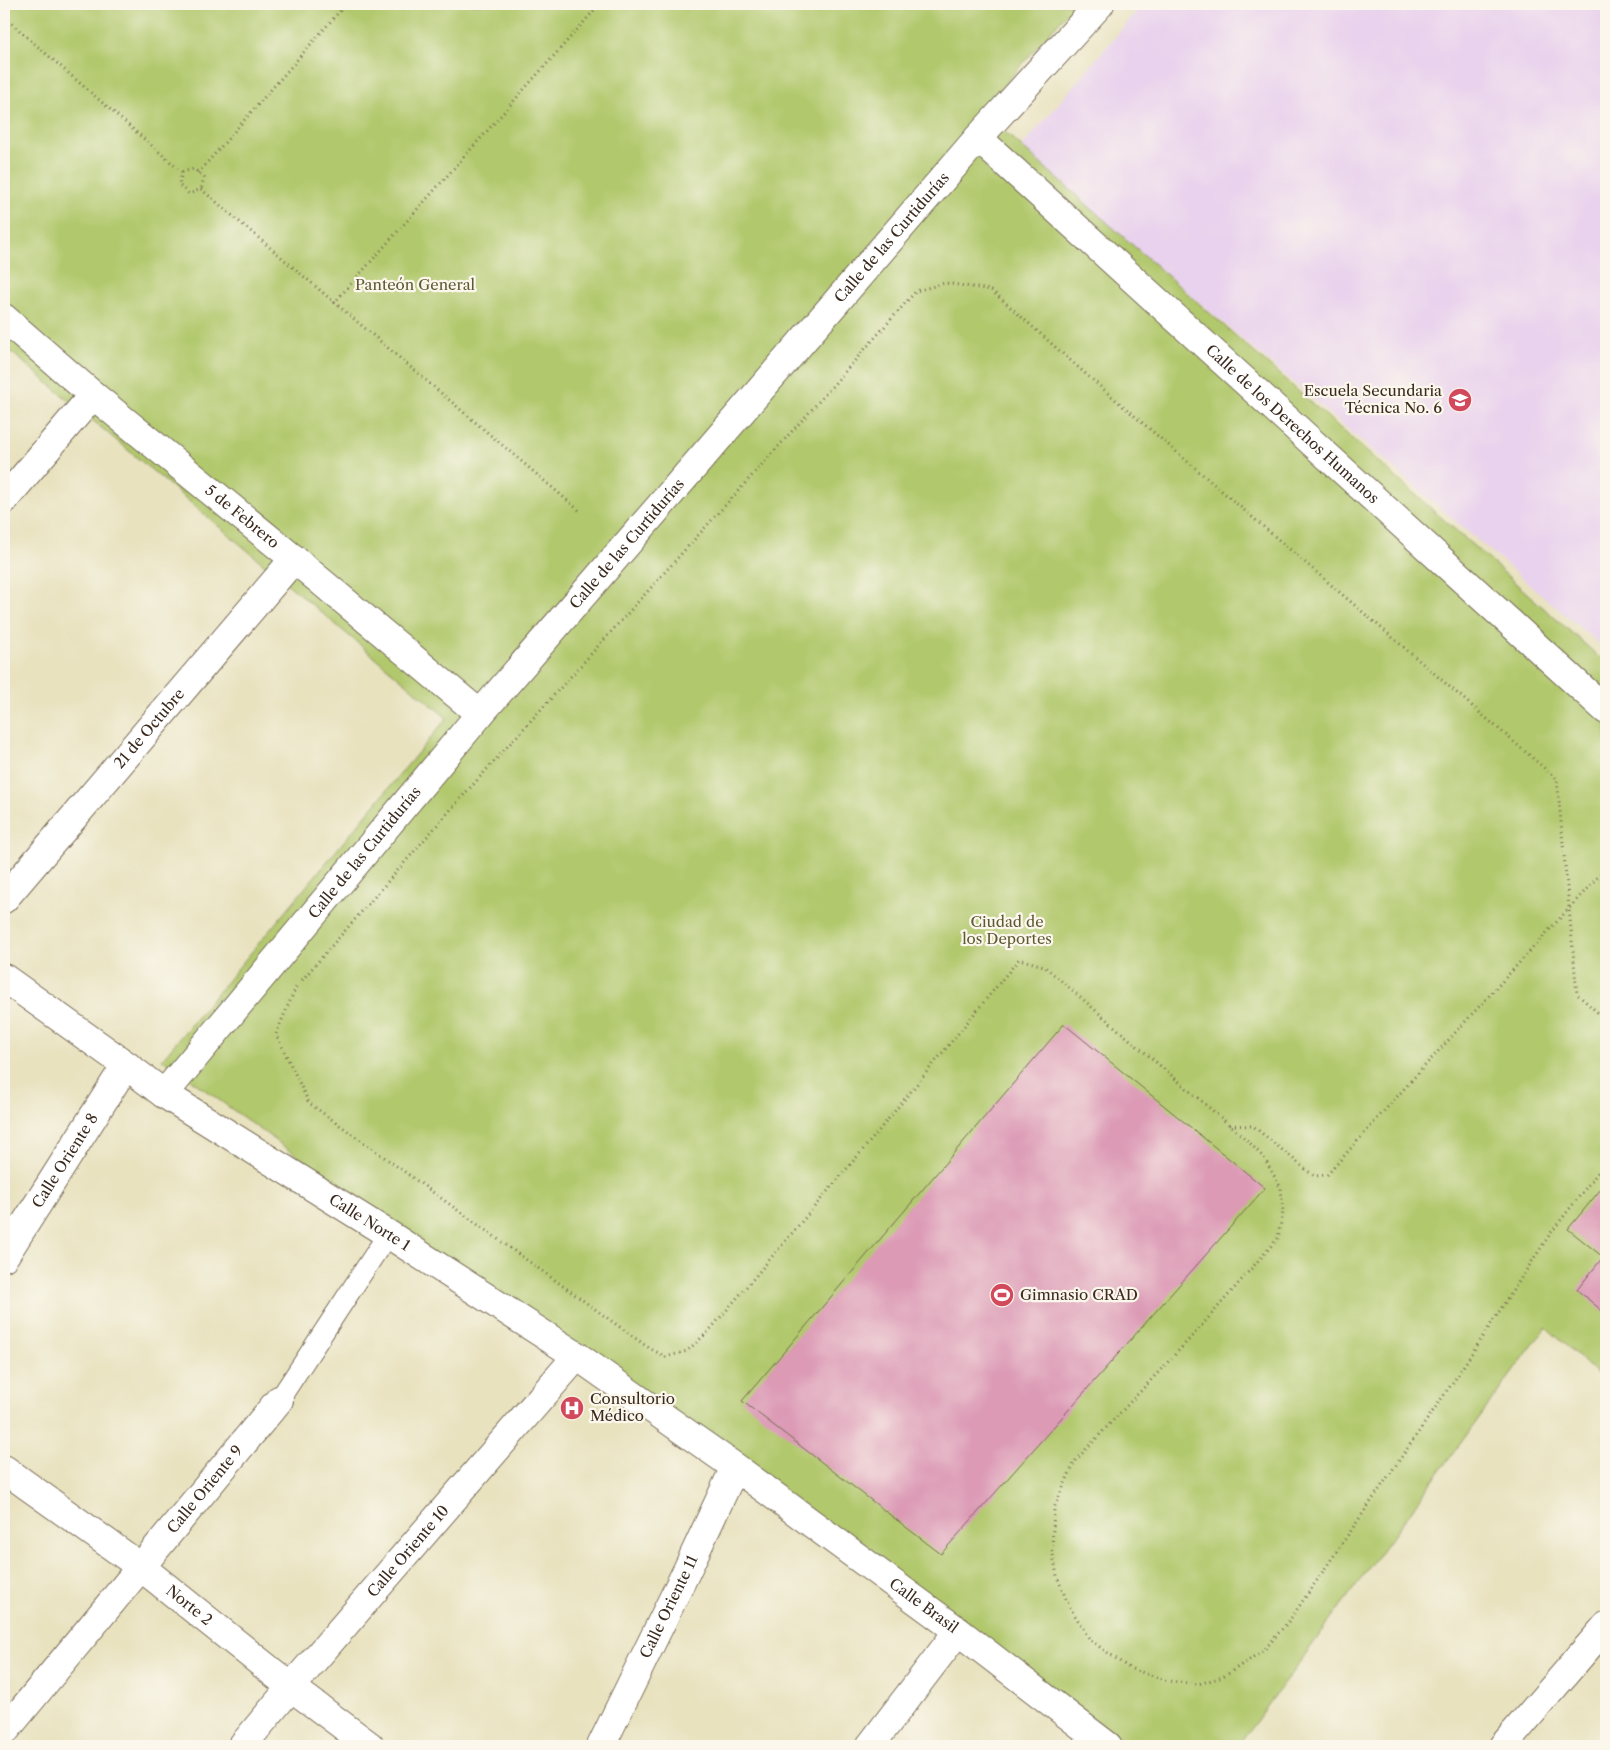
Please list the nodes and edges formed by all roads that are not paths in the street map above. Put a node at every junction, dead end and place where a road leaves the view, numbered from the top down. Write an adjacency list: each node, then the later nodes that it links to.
1 (1100, 4): 2 (street, Calle de las Curtidurías)
2 (978, 138): 7 (street, Calle de los Derechos Humanos); 8 (street, Calle de las Curtidurías)
3 (4, 318): 4 (street, 5 de Febrero)
4 (93, 395): 5 (street); 6 (street, 5 de Febrero)
5 (4, 500)
6 (294, 559): 8 (street, 5 de Febrero); 9 (street, 21 de Octubre)
7 (1606, 710)
8 (480, 714): 12 (street, Calle de las Curtidurías)
9 (4, 899)
10 (4, 978): 11 (street, Calle Norte 1)
11 (126, 1065): 12 (street, Calle Norte 1); 14 (street, Calle Oriente 8)
12 (164, 1094): 13 (street, Calle Norte 1)
13 (388, 1234): 15 (street, Calle Norte 1); 16 (street, Calle Oriente 9)
14 (4, 1256)
15 (577, 1356): 17 (street, Calle Norte 1); 22 (street, Calle Oriente 10)
16 (279, 1400): 19 (street, Calle Oriente 9)
17 (736, 1467): 21 (street, Calle Brasil); 26 (street, Calle Oriente 11)
18 (4, 1469): 19 (street, Norte 2)
19 (141, 1568): 22 (street, Norte 2); 23 (street, Calle Oriente 9)
20 (1606, 1626): 29 (street)
21 (958, 1631): 27 (street); 28 (street, Calle Brasil)
22 (291, 1687): 24 (street, Calle Oriente 10); 25 (street, Norte 2)
23 (4, 1732)
24 (242, 1746)
25 (370, 1746)
26 (600, 1746)
27 (870, 1746)
28 (1108, 1746)
29 (1503, 1746)

